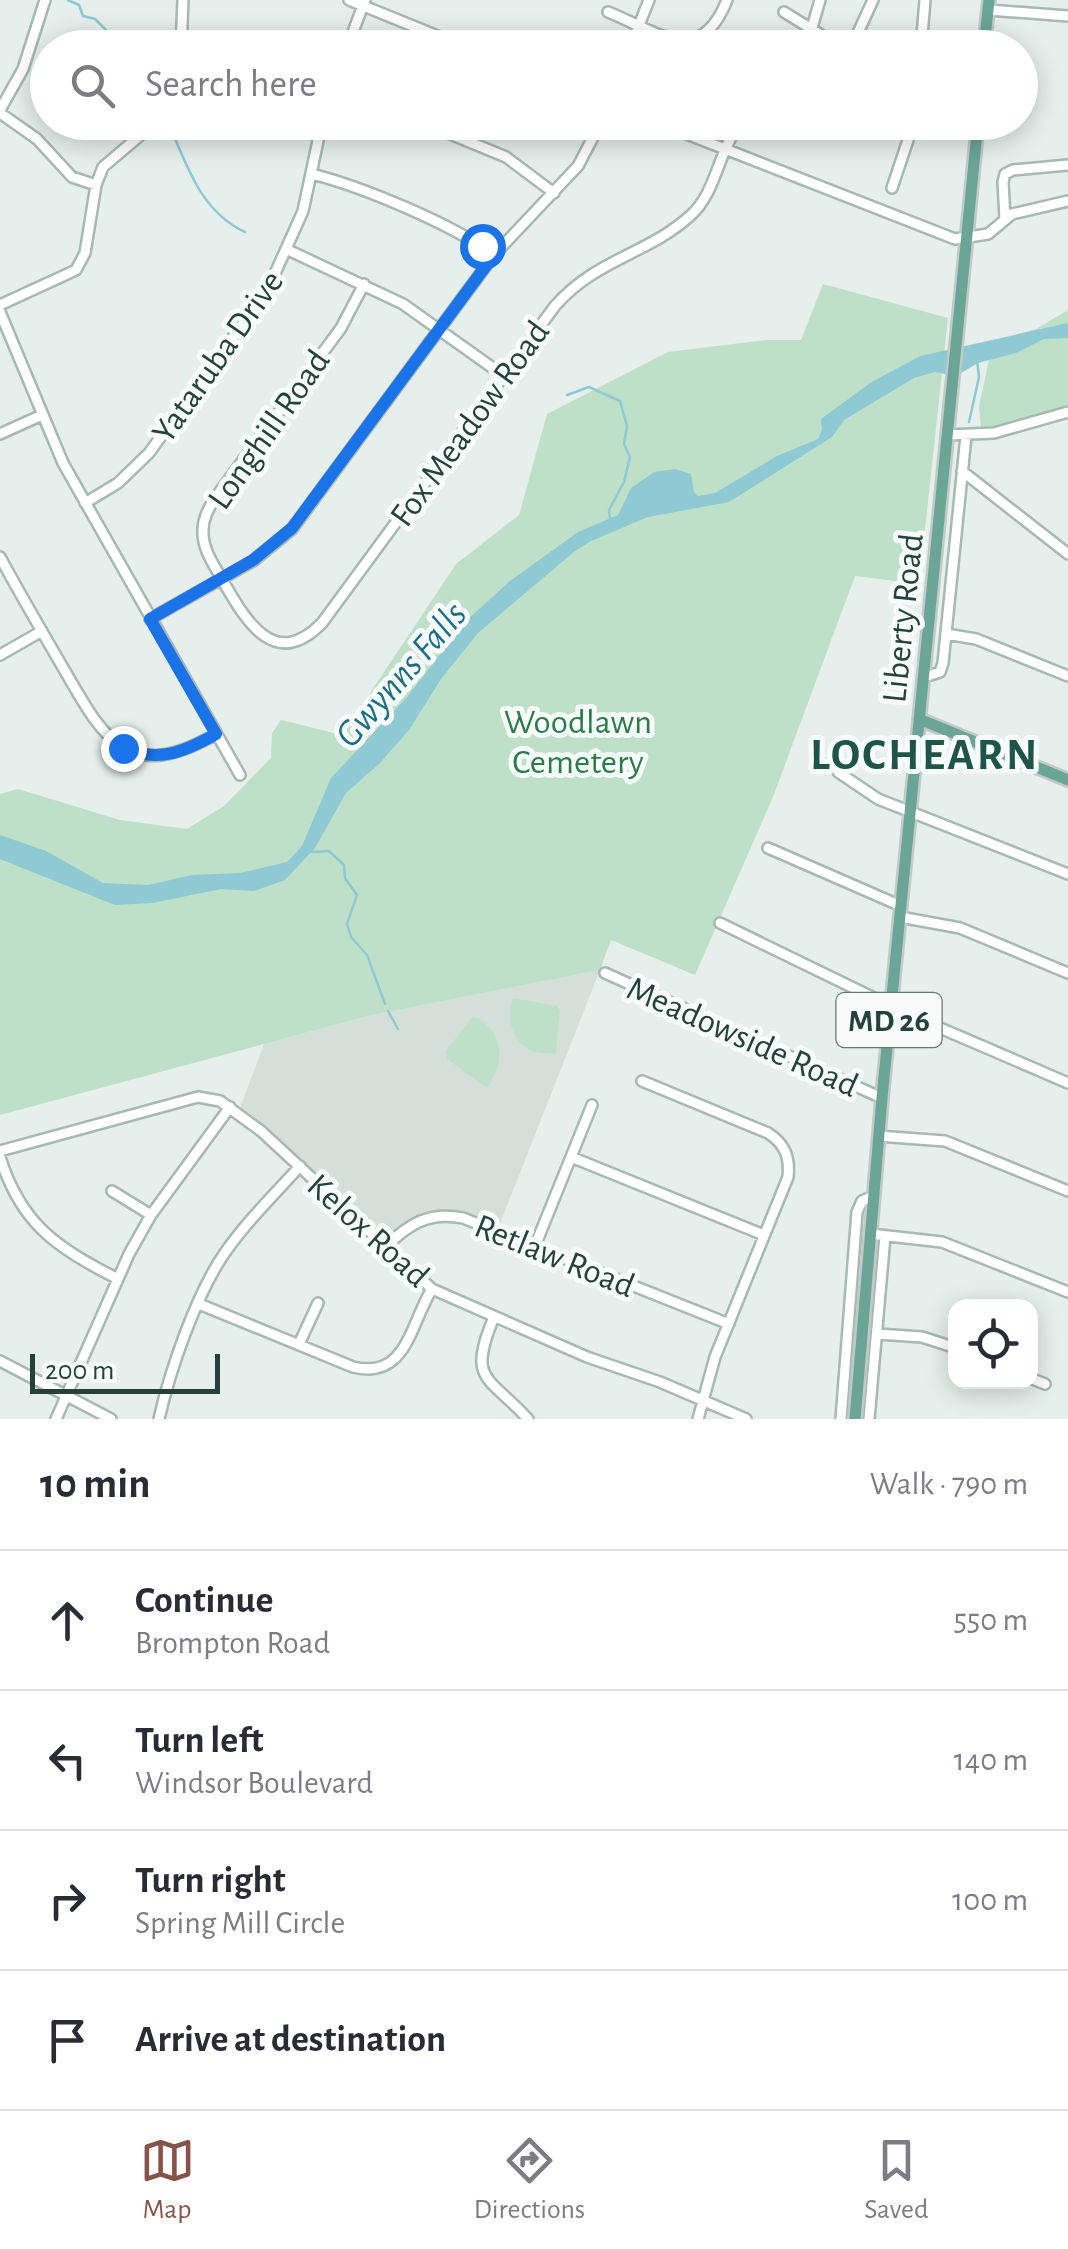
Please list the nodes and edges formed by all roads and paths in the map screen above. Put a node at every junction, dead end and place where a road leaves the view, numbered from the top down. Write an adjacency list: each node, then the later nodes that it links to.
1 (46, 0): 15 (street)
2 (348, 0): 9 (street)
3 (649, 0): 14 (street)
4 (728, 0): 21 (street)
5 (820, 0): 23 (street)
6 (872, 0): 24 (street)
7 (926, 0): 25 (street)
8 (186, 2): 16 (street)
9 (364, 3): 17 (street); 18 (street)
10 (988, 5): 13 (street); 26 (main road)
11 (608, 12): 14 (street)
12 (784, 12): 22 (street)
13 (1068, 16)
14 (639, 24): 19 (street); 20 (street)
15 (36, 30)
16 (183, 30)
17 (353, 30)
18 (426, 30)
19 (637, 30)
20 (654, 30)
21 (712, 30)
22 (810, 30)
23 (811, 30)
24 (859, 30)
25 (923, 30)
26 (986, 30)
27 (30, 48): 28 (street)
28 (0, 111): 29 (street)
29 (30, 134)
30 (38, 140): 42 (street)
31 (134, 140): 42 (street)
32 (319, 140): 41 (street, Yataruba Drive)
33 (465, 140): 44 (street)
34 (592, 140): 44 (street)
35 (701, 140): 39 (street)
36 (732, 140): 39 (street, Fox Meadow Road)
37 (908, 140): 43 (street)
38 (976, 140): 47 (main road, Liberty Road / MD 26)
39 (726, 150): 47 (street); 53 (street, Fox Meadow Road)
40 (1068, 165): 46 (street)
41 (312, 174): 48 (street, Yataruba Drive); 49 (street)
42 (96, 185): 51 (street)
43 (892, 188)
44 (554, 194): 49 (street)
45 (1068, 201): 46 (street)
46 (1005, 219): 47 (street)
47 (967, 239): 57 (main road, Liberty Road / MD 26)
48 (288, 250): 50 (street); 60 (street, Yataruba Drive)
49 (494, 255): 52 (street)
50 (364, 284): 52 (street); 64 (street, Longhill Road)
51 (0, 308): 55 (street)
52 (439, 328): 53 (street); 64 (street)
53 (504, 376): 64 (street, Fox Meadow Road)
54 (1068, 412): 58 (street)
55 (42, 414): 56 (street); 60 (street)
56 (0, 434)
57 (948, 435): 58 (street); 70 (main road, Liberty Road / MD 26)
58 (966, 436): 59 (street)
59 (962, 472): 62 (street); 67 (street)
60 (85, 503): 65 (street)
61 (1068, 537): 62 (street)
62 (1064, 551)
63 (0, 558): 66 (street)
64 (222, 579): 65 (street)
65 (150, 619): 72 (street)
66 (42, 632): 68 (street); 72 (street)
67 (946, 634): 69 (street); 70 (street)
68 (0, 655)
69 (1068, 676)
70 (924, 677): 71 (main road, Liberty Road / MD 26)
71 (919, 719): 75 (main road); 76 (main road, Liberty Road / MD 26)
72 (216, 734): 74 (street)
73 (838, 772): 76 (street)
74 (240, 776)
75 (1068, 780)
76 (910, 811): 78 (street); 79 (main road, Liberty Road / MD 26)
77 (768, 848): 79 (street)
78 (1068, 874)
79 (900, 911): 82 (street); 83 (main road, Liberty Road / MD 26)
80 (720, 923): 83 (street)
81 (605, 973): 86 (street, Meadowside Road)
82 (1068, 974)
83 (890, 1005): 85 (street); 86 (main road, Liberty Road / MD 26)
84 (642, 1082): 98 (street)
85 (1068, 1082)
86 (882, 1098): 89 (main road, Liberty Road / MD 26)
87 (592, 1105): 91 (street)
88 (230, 1107): 90 (street); 92 (street, Kelox Road); 96 (street)
89 (878, 1136): 93 (street); 95 (main road, Liberty Road / MD 26)
90 (0, 1154): 102 (street)
91 (571, 1157): 98 (street); 100 (street)
92 (300, 1166): 101 (street, Kelox Road); 106 (street)
93 (1068, 1190)
94 (112, 1191): 96 (street)
95 (874, 1196): 97 (main road, Liberty Road / MD 26); 123 (street)
96 (151, 1215): 102 (street)
97 (870, 1234): 99 (street); 124 (main road, Liberty Road / MD 26)
98 (764, 1235): 108 (street)
99 (886, 1236): 104 (street); 109 (street)
100 (535, 1246): 101 (street, Retlaw Road); 108 (street, Retlaw Road)
101 (385, 1247): 103 (street, Kelox Road)
102 (116, 1278): 115 (street)
103 (432, 1290): 107 (street, Kelox Road); 110 (street)
104 (1068, 1292)
105 (318, 1302): 110 (street)
106 (199, 1304): 110 (street); 119 (street)
107 (494, 1318): 116 (street, Kelox Road); 120 (street)
108 (729, 1324): 116 (street)
109 (877, 1334): 111 (street); 125 (street)
110 (299, 1344)
111 (948, 1346)
112 (0, 1361): 115 (street)
113 (1038, 1381): 114 (street)
114 (1045, 1384)
115 (66, 1396): 117 (street); 118 (street)
116 (703, 1401): 121 (street); 122 (street, Kelox Road)
117 (56, 1419)
118 (111, 1419)
119 (159, 1419)
120 (528, 1419)
121 (698, 1419)
122 (746, 1419)
123 (841, 1419)
124 (855, 1419)
125 (870, 1419)

